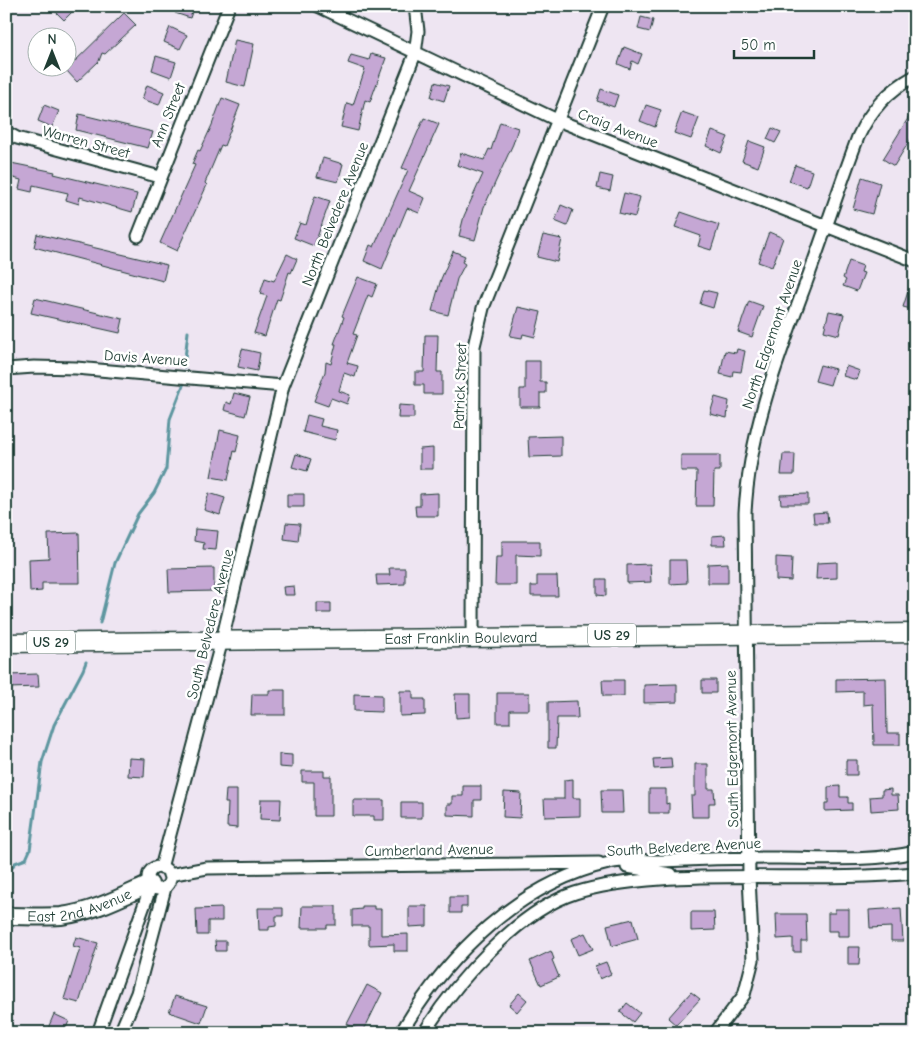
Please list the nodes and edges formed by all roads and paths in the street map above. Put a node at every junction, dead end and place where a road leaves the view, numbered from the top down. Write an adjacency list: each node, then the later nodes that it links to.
1 (229, 6): 9 (street, Ann Street)
2 (318, 6): 5 (street, Craig Avenue)
3 (415, 6): 5 (street, North Belvedere Avenue)
4 (603, 6): 7 (street, Patrick Street)
5 (415, 54): 7 (street, Craig Avenue); 14 (street, North Belvedere Avenue)
6 (915, 76): 10 (street, North Edgemont Avenue)
7 (557, 120): 10 (street, Craig Avenue); 17 (street, Patrick Street)
8 (6, 132): 9 (street, Warren Street)
9 (160, 177): 11 (street, Ann Street)
10 (824, 226): 12 (street, Craig Avenue); 15 (street, North Edgemont Avenue)
11 (138, 236)
12 (915, 261)
13 (6, 369): 14 (street, Davis Avenue)
14 (283, 386): 18 (street, South Belvedere Avenue)
15 (745, 633): 16 (main road, East Franklin Boulevard / US 29); 17 (main road, East Franklin Boulevard / US 29); 21 (street, South Edgemont Avenue)
16 (915, 633)
17 (473, 637): 18 (main road, East Franklin Boulevard / US 29)
18 (222, 640): 19 (main road, East Franklin Boulevard / US 29); 23 (street, South Belvedere Avenue)
19 (6, 643)
20 (915, 852): 21 (street, South Belvedere Avenue)
21 (749, 858): 22 (street, South Belvedere Avenue); 26 (street, South Edgemont Avenue)
22 (611, 862): 23 (street, Cumberland Avenue); 25 (street, Cumberland Avenue); 31 (street, South Belvedere Avenue)
23 (165, 871): 27 (street); 27 (street)
24 (915, 873): 26 (street, South Belvedere Avenue)
25 (689, 877): 26 (street, South Belvedere Avenue); 32 (street, South Belvedere Avenue)
26 (749, 877): 33 (street, South Edgemont Avenue)
27 (155, 886): 28 (street, East 2nd Avenue); 29 (street); 30 (street)
28 (6, 916)
29 (98, 1033)
30 (120, 1033)
31 (401, 1033)
32 (424, 1033)
33 (715, 1033)

